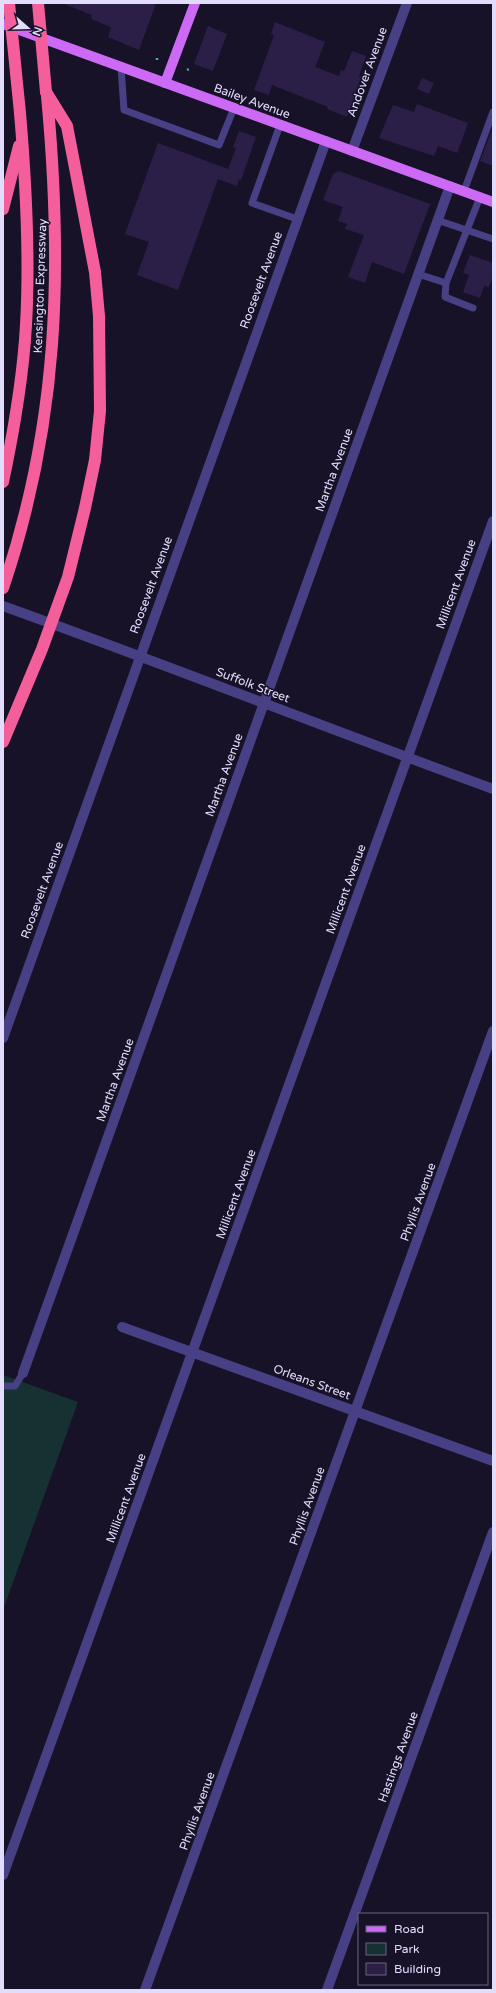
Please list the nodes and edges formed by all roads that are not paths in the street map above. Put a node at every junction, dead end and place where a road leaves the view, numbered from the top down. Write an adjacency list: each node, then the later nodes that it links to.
1 (9, 3): 12 (highway, Kensington Expressway, bridge)
2 (38, 3): 8 (highway, Kensington Expressway, bridge)
3 (195, 3): 7 (main road)
4 (407, 3): 14 (street, Andover Avenue)
5 (4, 27): 6 (main road, Bailey Avenue)
6 (121, 67): 7 (main road, Bailey Avenue); 9 (lane)
7 (165, 83): 9 (main road, Bailey Avenue)
8 (46, 92): 29 (highway, Kensington Expressway); 31 (highway)
9 (234, 108): 11 (main road, Bailey Avenue)
10 (493, 112): 16 (lane)
11 (280, 125): 13 (main road, Bailey Avenue); 20 (lane)
12 (22, 133): 19 (highway); 27 (highway, Kensington Expressway)
13 (326, 141): 14 (main road, Bailey Avenue); 20 (street, Roosevelt Avenue)
14 (352, 151): 15 (main road, Bailey Avenue)
15 (450, 186): 16 (main road, Bailey Avenue); 21 (street, Martha Avenue)
16 (464, 192): 17 (main road, Bailey Avenue)
17 (480, 198): 18 (main road, Bailey Avenue); 22 (lane)
18 (493, 202)
19 (3, 209)
20 (297, 219): 32 (street, Roosevelt Avenue)
21 (437, 220): 22 (lane); 24 (street, Martha Avenue)
22 (466, 230): 23 (lane); 25 (lane)
23 (493, 239)
24 (418, 274): 25 (lane); 33 (street, Martha Avenue)
25 (446, 283): 26 (lane)
26 (473, 308)
27 (3, 482)
28 (493, 521): 35 (street, Millicent Avenue)
29 (3, 588)
30 (3, 606): 31 (street, Suffolk Street)
31 (52, 623): 32 (street, Suffolk Street); 34 (highway)
32 (140, 655): 33 (street, Suffolk Street); 38 (street, Roosevelt Avenue)
33 (264, 703): 35 (street, Suffolk Street); 41 (street, Martha Avenue)
34 (3, 742)
35 (408, 757): 36 (street, Suffolk Street); 40 (street, Millicent Avenue)
36 (493, 789)
37 (493, 1031): 43 (street, Phyllis Avenue)
38 (3, 1038)
39 (122, 1327): 40 (street, Orleans Street)
40 (193, 1352): 43 (street, Orleans Street); 46 (street, Millicent Avenue)
41 (23, 1373): 42 (lane)
42 (3, 1386)
43 (356, 1411): 44 (street, Orleans Street); 47 (street, Phyllis Avenue)
44 (493, 1461)
45 (493, 1532): 48 (street, Hastings Avenue)
46 (3, 1875)
47 (145, 1990)
48 (327, 1990)

